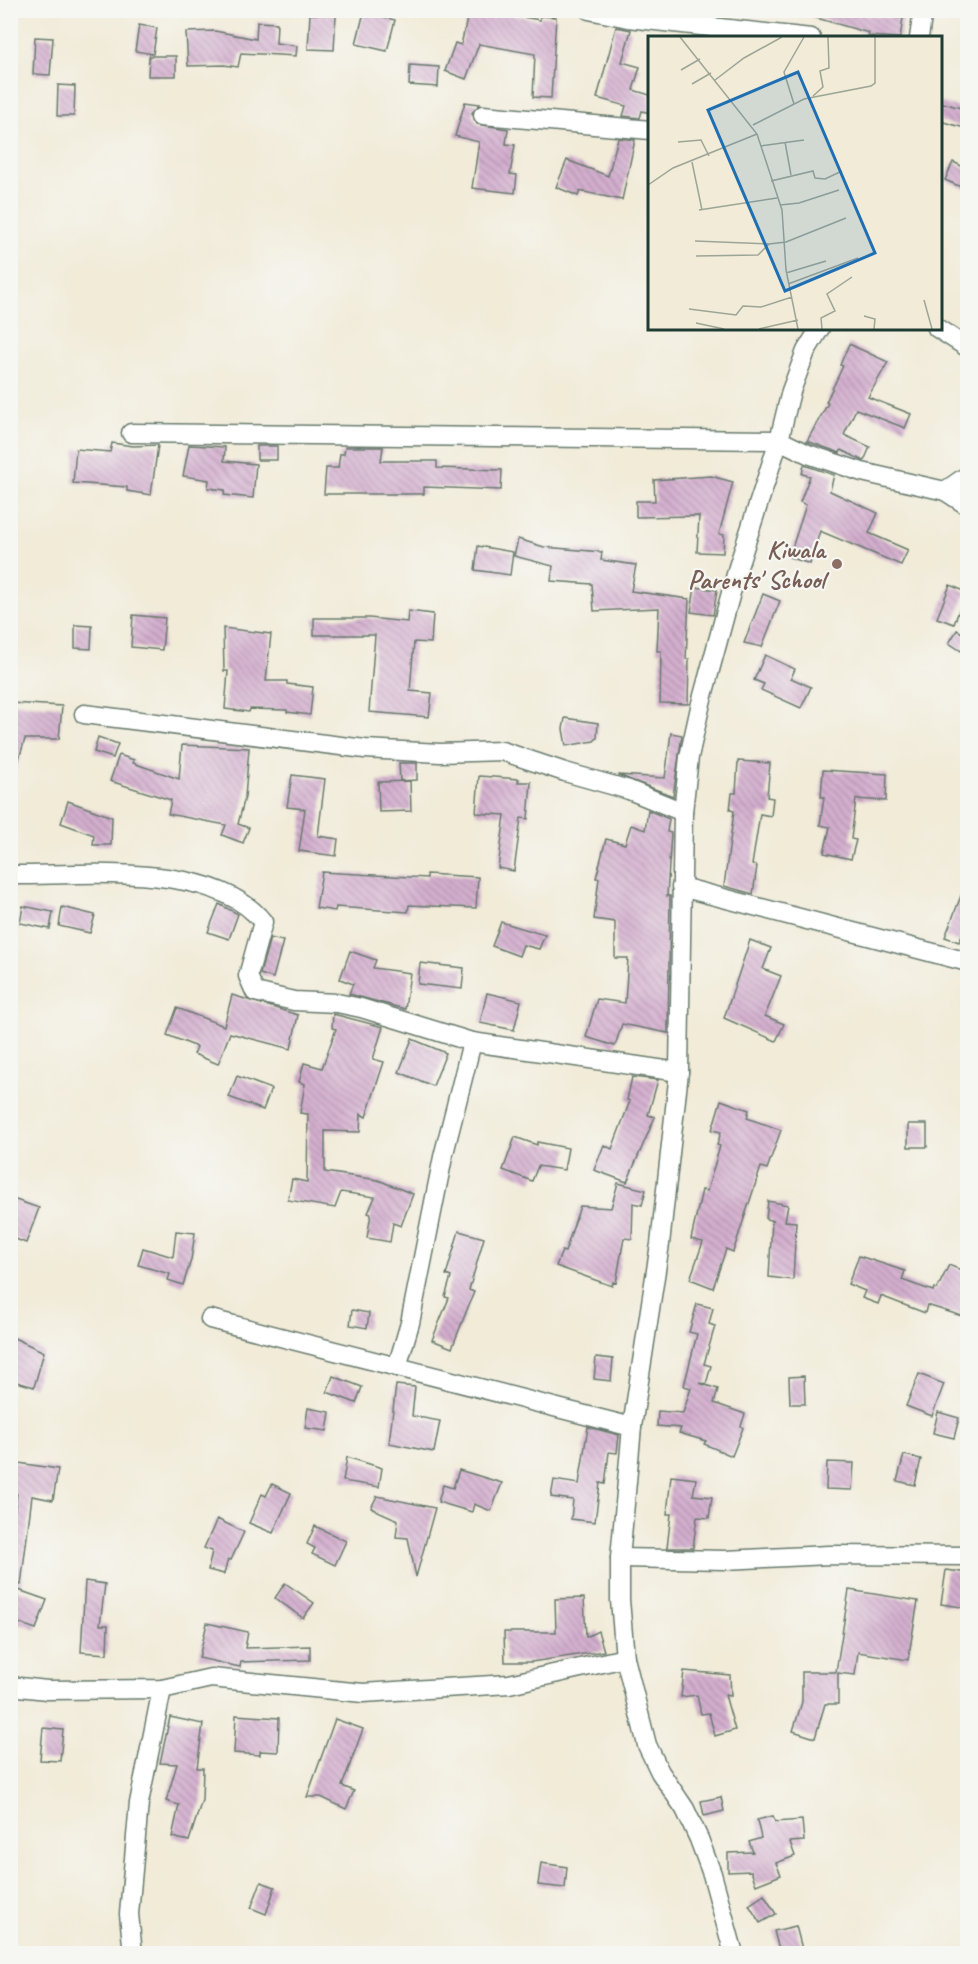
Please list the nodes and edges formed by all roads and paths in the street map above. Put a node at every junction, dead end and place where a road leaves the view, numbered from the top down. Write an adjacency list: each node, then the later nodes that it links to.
1 (589, 10): 3 (street)
2 (923, 10): 4 (street)
3 (793, 36)
4 (919, 36)
5 (483, 115): 6 (street)
6 (648, 130)
7 (819, 330): 11 (street)
8 (940, 330): 9 (street)
9 (968, 348)
10 (131, 433): 11 (street)
11 (779, 440): 13 (street); 16 (street)
12 (968, 475): 13 (street)
13 (945, 490): 14 (street)
14 (968, 506)
15 (84, 714): 16 (street)
16 (683, 812): 18 (street)
17 (10, 875): 20 (street)
18 (681, 887): 19 (street); 21 (street)
19 (968, 962)
20 (472, 1042): 21 (street); 23 (street)
21 (678, 1072): 24 (street)
22 (210, 1319): 23 (street)
23 (397, 1367): 24 (street)
24 (632, 1427): 26 (street)
25 (968, 1556): 26 (street)
26 (620, 1558): 27 (street)
27 (626, 1658): 29 (street); 31 (street)
28 (10, 1686): 29 (street)
29 (162, 1689): 30 (street)
30 (133, 1953)
31 (734, 1953)

